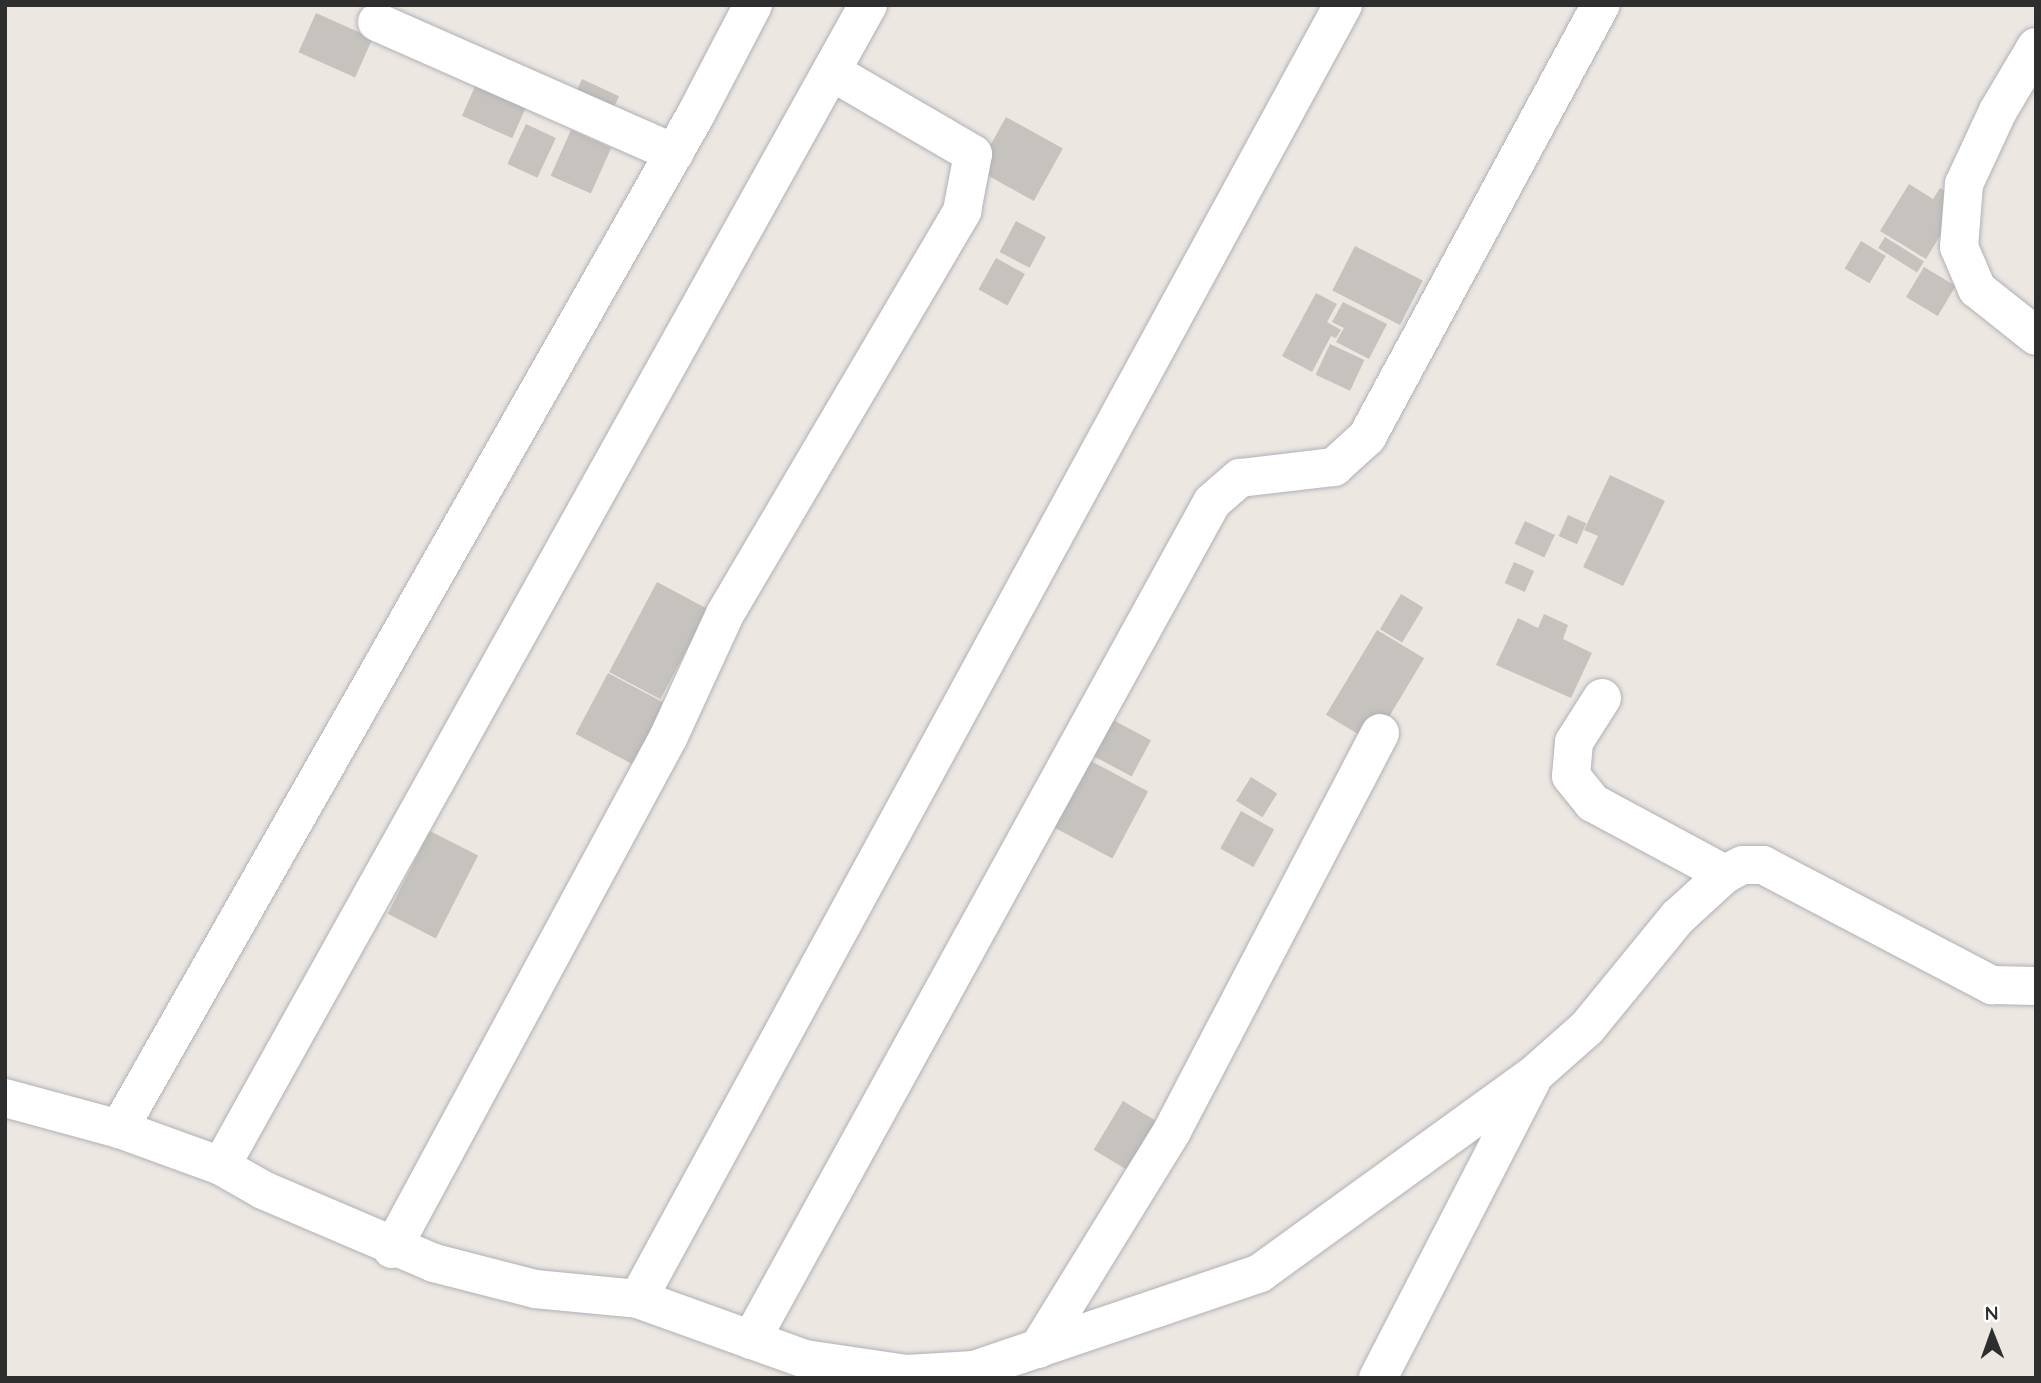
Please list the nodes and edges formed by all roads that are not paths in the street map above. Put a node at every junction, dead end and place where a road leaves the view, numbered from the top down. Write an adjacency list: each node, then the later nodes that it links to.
1 (753, 5): 8 (street)
2 (868, 5): 7 (street)
3 (1343, 5): 19 (street)
4 (1601, 5): 20 (street)
5 (377, 22): 8 (street)
6 (2036, 47): 9 (street)
7 (832, 72): 17 (street); 18 (street)
8 (674, 153): 16 (street)
9 (2036, 336)
10 (1602, 698): 12 (street)
11 (1380, 733): 21 (street)
12 (1725, 874): 13 (street); 14 (street)
13 (2036, 986)
14 (1535, 1074): 21 (street); 22 (street)
15 (5, 1098): 16 (street)
16 (119, 1129): 17 (street)
17 (221, 1166): 18 (street)
18 (392, 1249): 19 (street)
19 (638, 1299): 20 (street)
20 (751, 1340): 21 (street)
21 (1038, 1349)
22 (1378, 1378)

